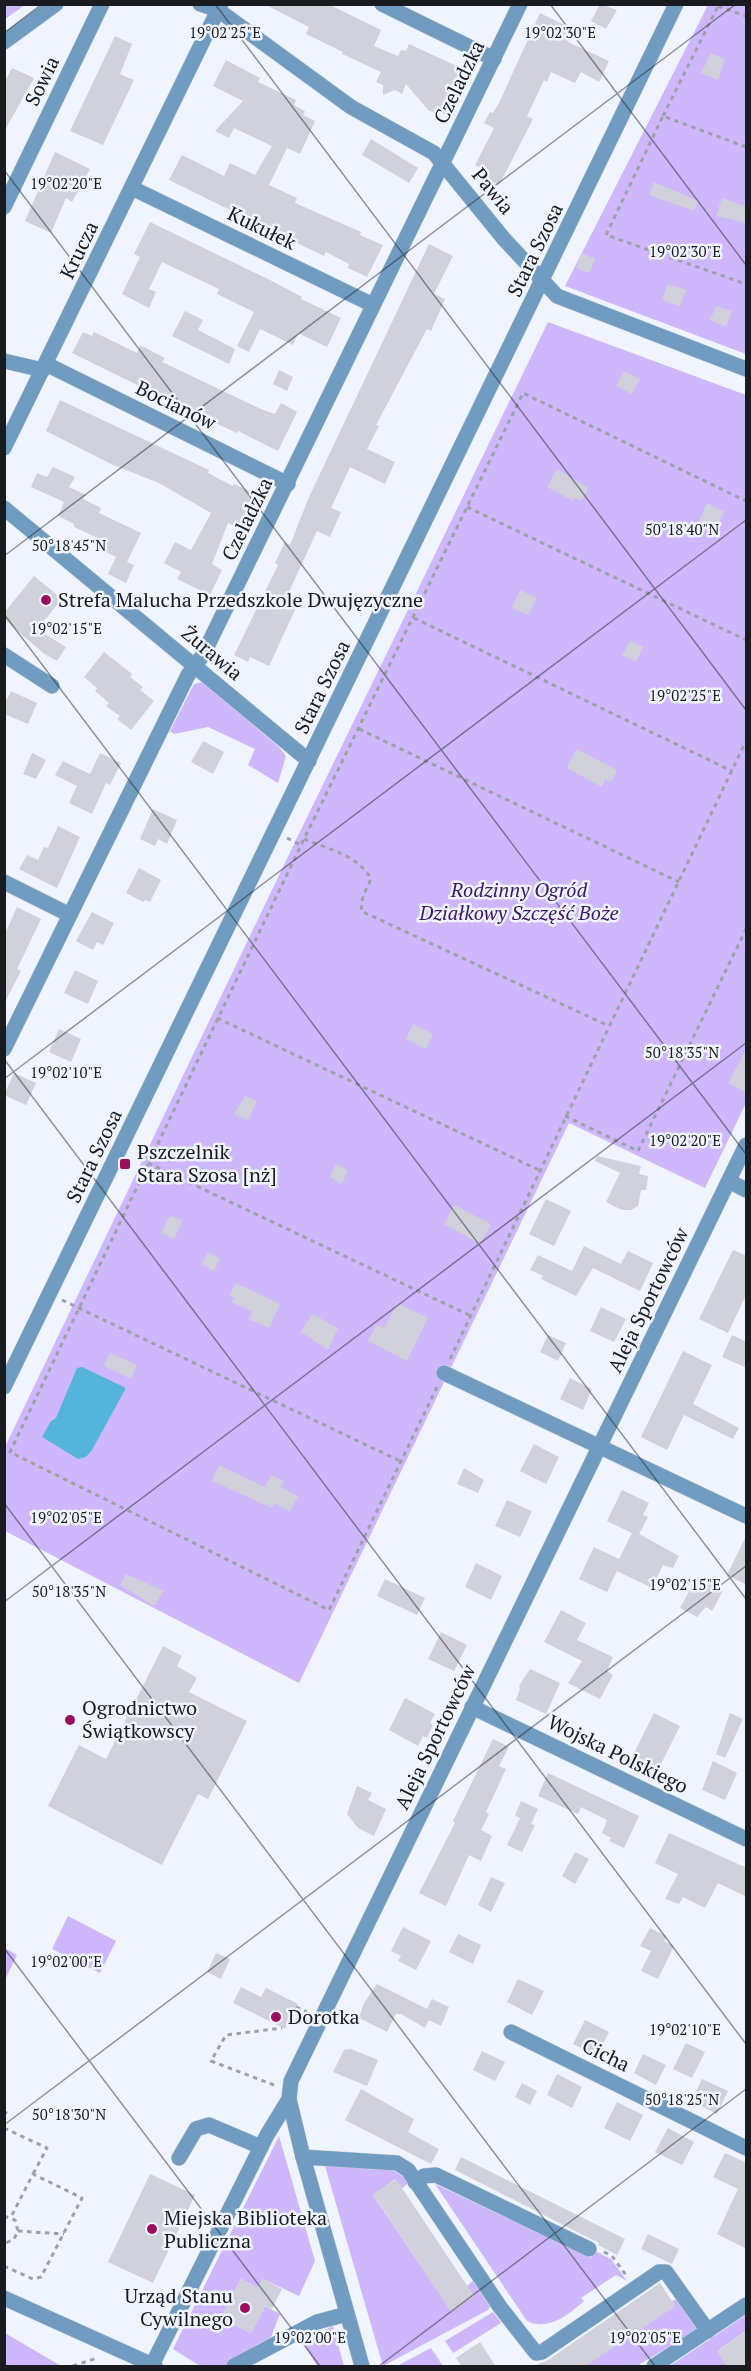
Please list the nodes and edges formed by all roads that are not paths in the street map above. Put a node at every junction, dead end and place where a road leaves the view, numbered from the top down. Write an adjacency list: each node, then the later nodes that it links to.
1 (56, 4): 8 (street)
2 (102, 4): 12 (street, Sowia)
3 (200, 4): 7 (street)
4 (382, 4): 9 (street)
5 (520, 4): 9 (street, Czeladzka)
6 (676, 4): 13 (street, Stara Szosa)
7 (220, 7): 10 (street, Pawia); 11 (street, Krucza)
8 (4, 42)
9 (494, 59): 10 (street, Czeladzka)
10 (443, 163): 13 (street, Pawia); 14 (street, Czeladzka)
11 (132, 188): 14 (street, Kukułek); 16 (street, Krucza)
12 (4, 207)
13 (542, 282): 17 (street, Pawia); 24 (street, Stara Szosa)
14 (373, 305): 19 (street, Czeladzka)
15 (4, 361): 16 (street)
16 (44, 367): 18 (street, Krucza); 19 (street, Bocianów)
17 (747, 369)
18 (4, 448)
19 (288, 484): 22 (street, Czeladzka)
20 (4, 508): 22 (street, Żurawia)
21 (4, 656): 23 (street)
22 (195, 667): 24 (street, Żurawia); 26 (street, Czeladzka)
23 (52, 686)
24 (309, 761): 32 (street, Stara Szosa)
25 (4, 882): 26 (street)
26 (70, 915): 27 (street, Czeladzka)
27 (4, 1049)
28 (747, 1145): 29 (street, Aleja Sportowców)
29 (729, 1181): 30 (street); 33 (street, Aleja Sportowców)
30 (747, 1190)
31 (444, 1373): 33 (street)
32 (4, 1387)
33 (600, 1445): 34 (street); 35 (street, Aleja Sportowców)
34 (747, 1516)
35 (472, 1707): 36 (street, Wojska Polskiego); 38 (street, Aleja Sportowców)
36 (747, 1839)
37 (511, 2032): 40 (street, Cicha)
38 (289, 2099): 39 (street); 41 (street, Aleja Sportowców)
39 (261, 2147): 42 (street); 49 (street)
40 (747, 2148)
41 (303, 2157): 43 (street); 47 (street, Aleja Sportowców)
42 (179, 2158)
43 (415, 2181): 44 (street); 48 (street)
44 (589, 2249)
45 (4, 2298): 49 (street)
46 (747, 2306): 48 (street)
47 (347, 2314): 50 (street); 51 (street, Aleja Sportowców)
48 (708, 2331): 52 (street)
49 (154, 2366)
50 (234, 2367)
51 (362, 2367)
52 (654, 2367)

